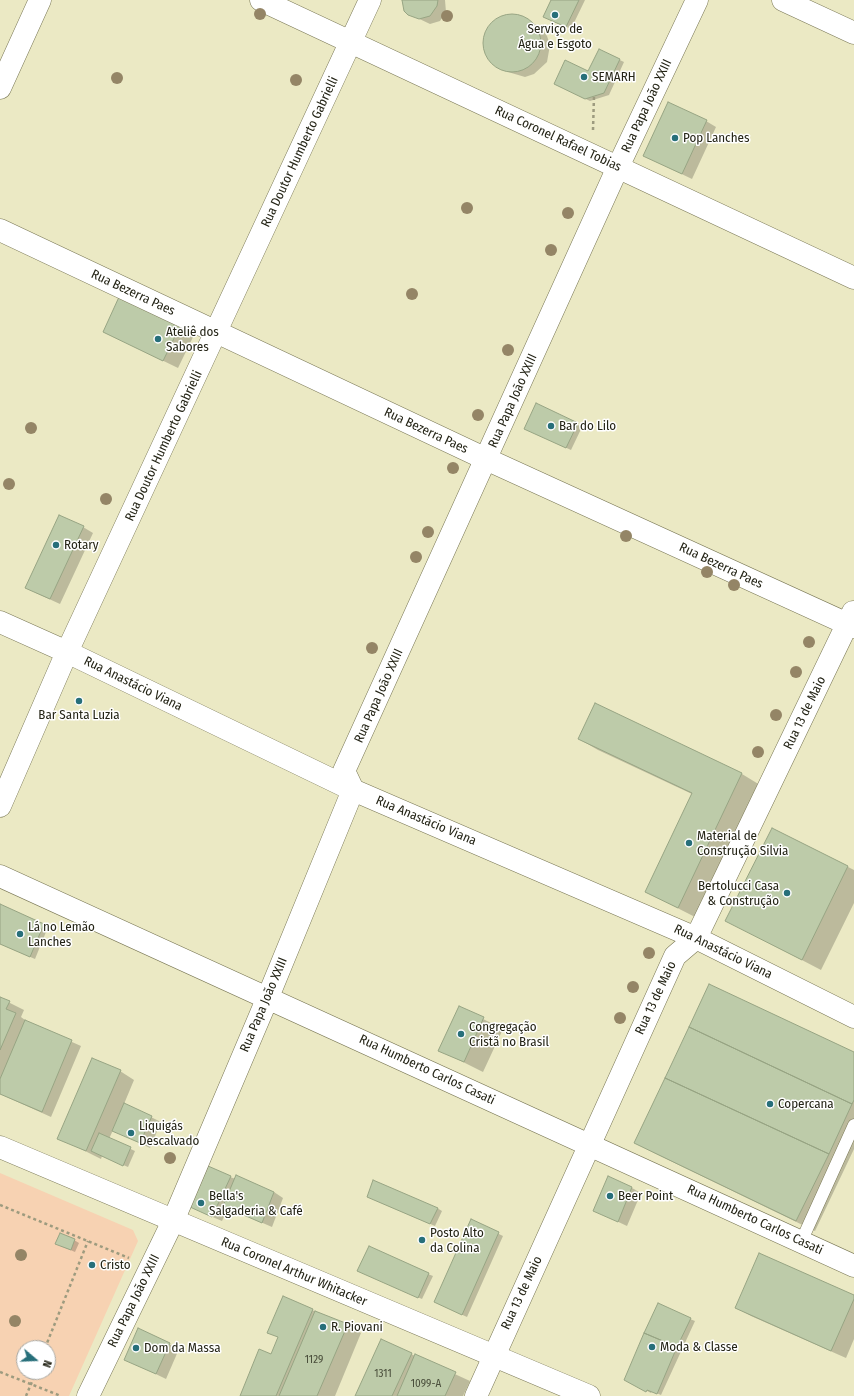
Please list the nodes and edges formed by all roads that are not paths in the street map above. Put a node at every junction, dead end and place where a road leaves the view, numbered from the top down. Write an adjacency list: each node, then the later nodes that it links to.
1 (40, 0): 8 (street)
2 (261, 0): 7 (street, Rua Coronel Rafael Tobias)
3 (370, 0): 7 (street, Rua Doutor Humberto Gabrielli)
4 (697, 0): 9 (street, Rua Papa João XXIII)
5 (783, 0): 6 (street)
6 (854, 33)
7 (350, 42): 9 (street, Rua Coronel Rafael Tobias); 12 (street, Rua Doutor Humberto Gabrielli)
8 (0, 88)
9 (618, 168): 11 (street, Rua Coronel Rafael Tobias); 13 (street, Rua Papa João XXIII)
10 (0, 230): 12 (street, Rua Bezerra Paes)
11 (854, 278)
12 (217, 333): 13 (street, Rua Bezerra Paes); 16 (street, Rua Doutor Humberto Gabrielli)
13 (486, 459): 14 (street, Rua Bezerra Paes); 17 (street, Rua Papa João XXIII)
14 (852, 621): 20 (street, Rua 13 de Maio)
15 (0, 622): 16 (street, Rua Anastácio Viana)
16 (67, 652): 17 (street, Rua Anastácio Viana); 18 (street, Rua Doutor Humberto Gabrielli)
17 (353, 790): 20 (street, Rua Anastácio Viana); 21 (street, Rua Papa João XXIII)
18 (0, 806)
19 (0, 876): 21 (street, Rua Humberto Carlos Casati)
20 (696, 938): 22 (street, Rua Anastácio Viana); 24 (street, Rua 13 de Maio)
21 (268, 997): 24 (street, Rua Humberto Carlos Casati); 26 (street, Rua Papa João XXIII)
22 (854, 1017)
23 (854, 1125): 27 (lane)
24 (589, 1144): 27 (street, Rua Humberto Carlos Casati); 29 (street, Rua 13 de Maio)
25 (0, 1147): 26 (street, Rua Coronel Arthur Whitacker)
26 (172, 1221): 29 (street, Rua Coronel Arthur Whitacker); 30 (street, Rua Papa João XXIII)
27 (801, 1242): 28 (street, Rua Humberto Carlos Casati)
28 (854, 1266)
29 (493, 1355): 31 (street, Rua 13 de Maio); 32 (street, Rua Coronel Arthur Whitacker)
30 (88, 1396)
31 (476, 1396)
32 (589, 1396)

